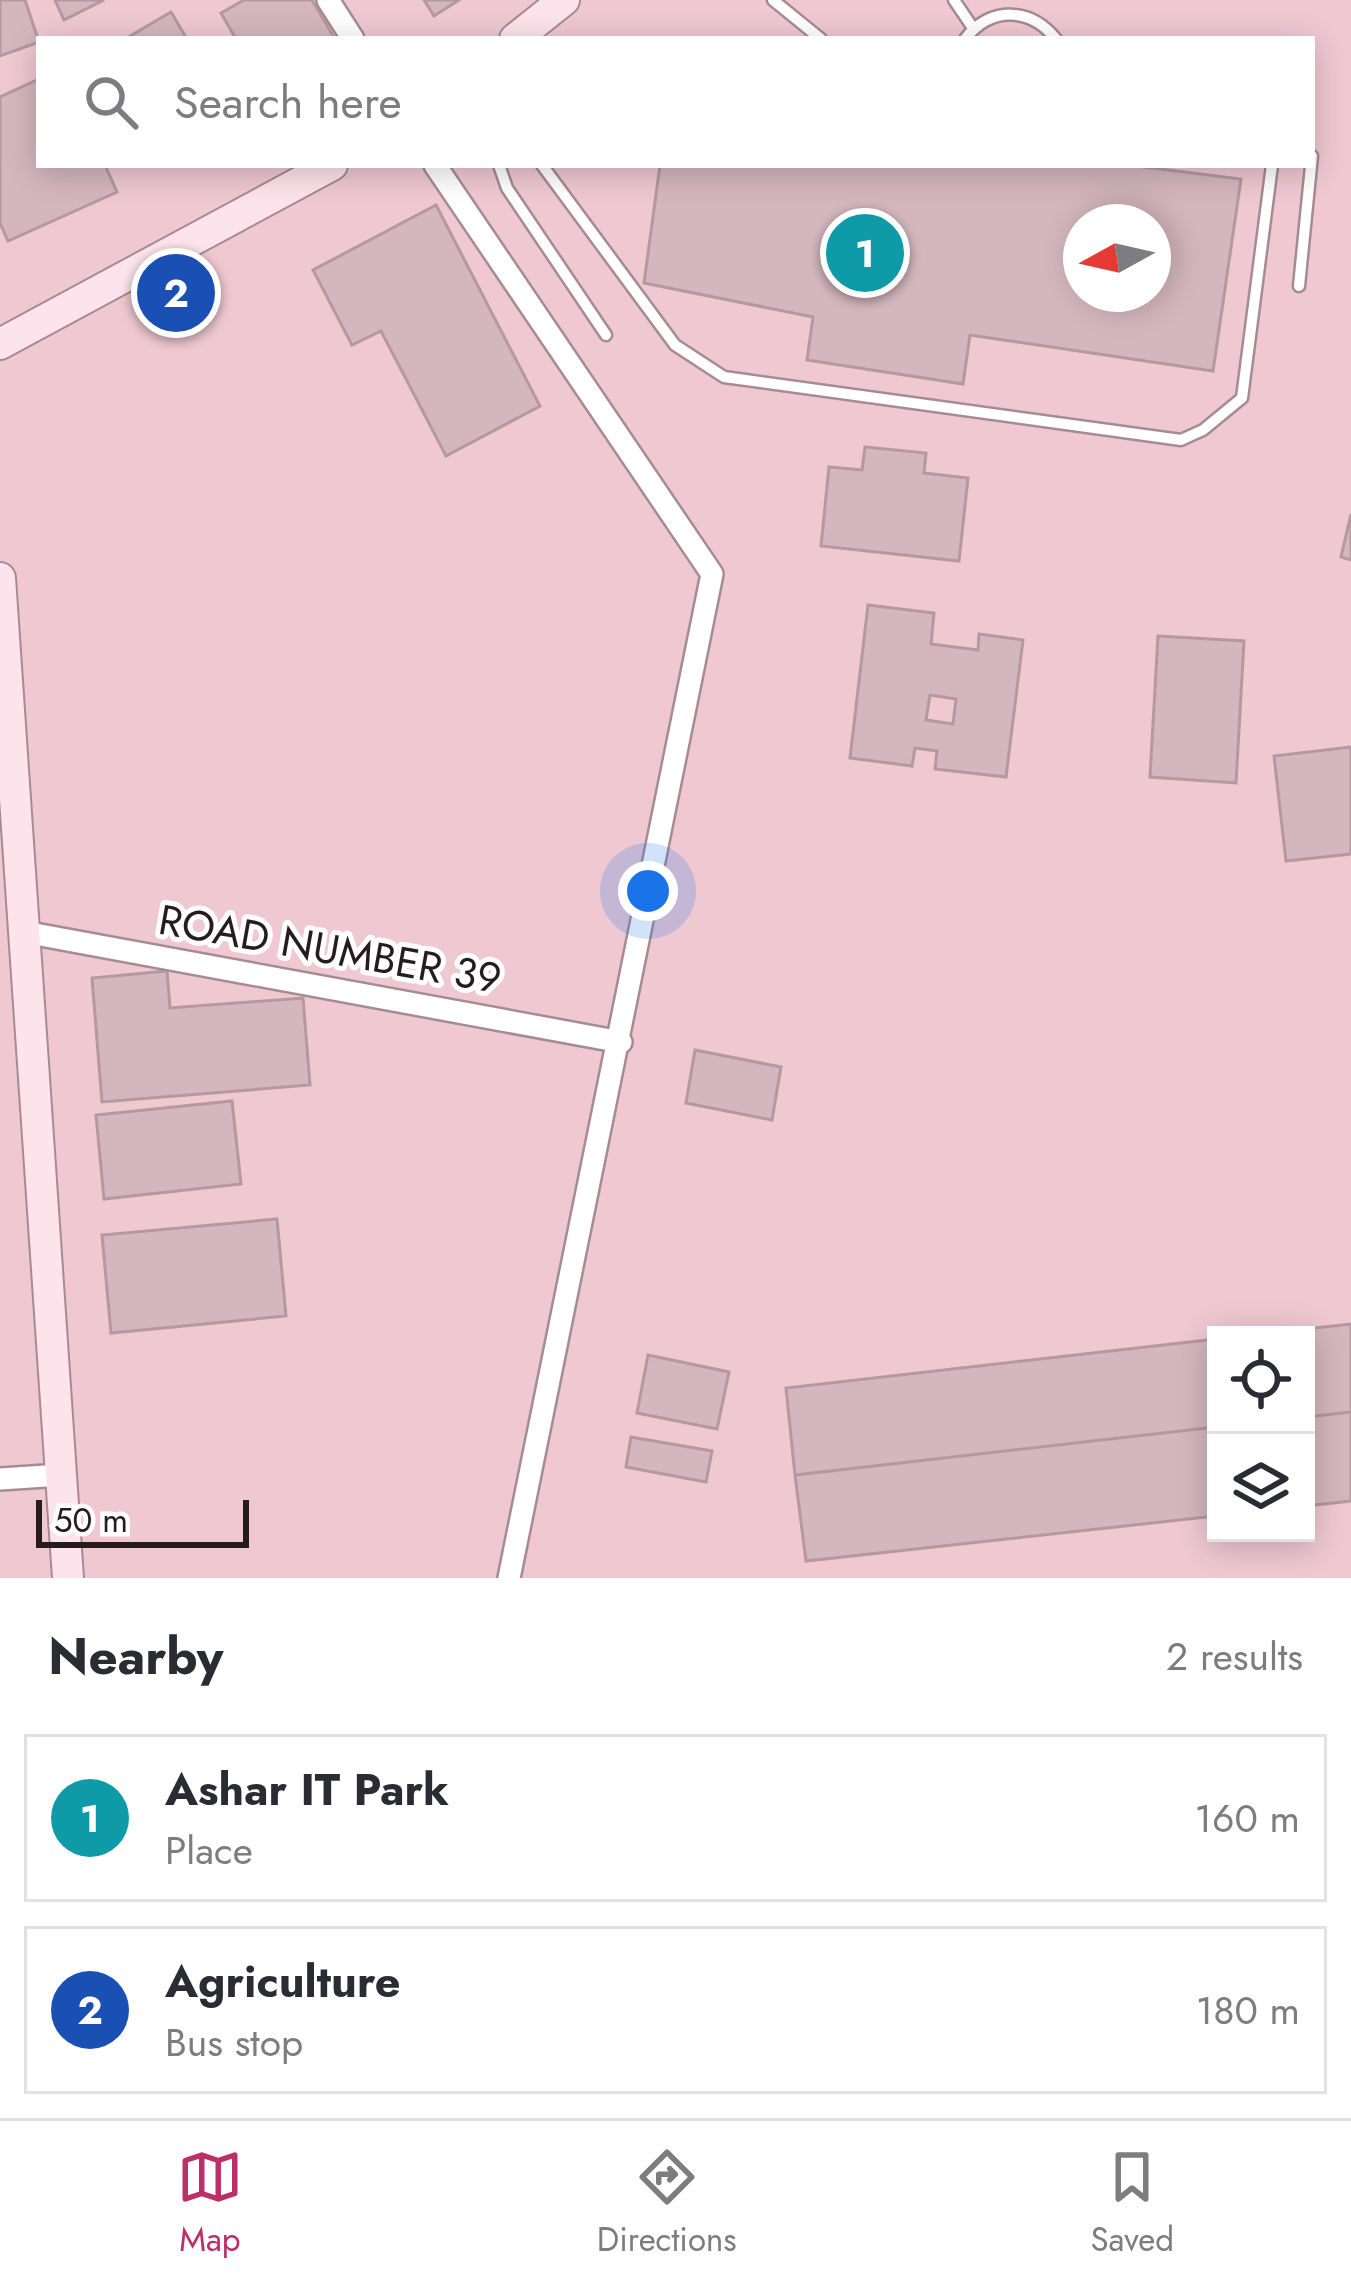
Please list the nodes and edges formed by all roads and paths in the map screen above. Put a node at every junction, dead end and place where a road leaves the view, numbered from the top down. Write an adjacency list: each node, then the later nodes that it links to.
1 (328, 0): 6 (street)
2 (564, 0): 7 (street)
3 (772, 0): 8 (lane)
4 (954, 0): 5 (lane)
5 (969, 34): 9 (lane)
6 (351, 36)
7 (519, 36)
8 (817, 36)
9 (1052, 36)
10 (326, 168): 18 (street)
11 (437, 168): 21 (street)
12 (500, 168): 17 (lane)
13 (544, 168): 14 (lane)
14 (1272, 168)
15 (1311, 168): 16 (lane)
16 (1299, 286)
17 (606, 335)
18 (0, 344)
19 (0, 578): 20 (street)
20 (24, 932): 21 (street, ROAD NUMBER 39); 22 (street)
21 (621, 1042): 25 (street)
22 (61, 1475): 23 (street); 24 (street)
23 (0, 1479)
24 (68, 1578)
25 (509, 1578)

